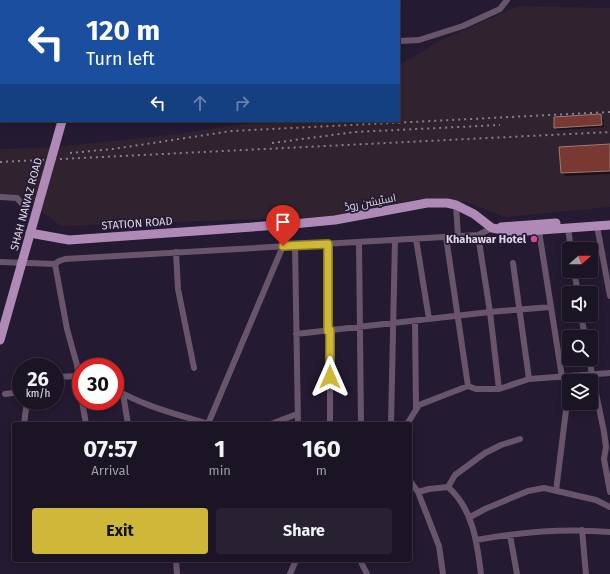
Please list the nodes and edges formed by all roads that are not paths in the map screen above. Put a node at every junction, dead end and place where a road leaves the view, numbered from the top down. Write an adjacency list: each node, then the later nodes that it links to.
1 (507, 0): 2 (street)
2 (400, 41)
3 (62, 122): 14 (main road, SHAH NAWAZ ROAD, bridge)
4 (0, 197): 5 (street)
5 (23, 205)
6 (456, 205): 10 (main road, اسٹیشن روڈ); 11 (main road, اسٹیشن روڈ); 16 (street)
7 (610, 220): 11 (main road)
8 (610, 225): 9 (main road, اسٹیشن روڈ)
9 (597, 226): 12 (main road, اسٹیشن روڈ); 29 (street)
10 (246, 227): 14 (main road, STATION ROAD)
11 (492, 228): 13 (main road, اسٹیشن روڈ); 15 (street)
12 (568, 228): 13 (main road, اسٹیشن روڈ); 21 (street)
13 (539, 230): 30 (street)
14 (30, 233): 40 (main road, SHAH NAWAZ ROAD, bridge)
15 (478, 235): 16 (street); 32 (street)
16 (458, 236): 17 (street)
17 (446, 237): 18 (street); 33 (street)
18 (416, 239): 19 (street); 34 (street)
19 (395, 240): 20 (street); 36 (street)
20 (359, 242): 22 (street); 37 (street)
21 (570, 242)
22 (328, 244): 23 (street); 38 (street)
23 (295, 245): 24 (street); 39 (street)
24 (283, 246): 25 (street); 64 (street)
25 (176, 252): 28 (street); 43 (street)
26 (0, 262): 28 (street)
27 (513, 263): 31 (street)
28 (56, 264): 41 (street)
29 (610, 296)
30 (551, 307): 31 (street); 46 (street)
31 (519, 309): 32 (street); 47 (street)
32 (490, 312): 33 (street); 49 (street)
33 (458, 316): 34 (street); 48 (street)
34 (429, 319): 35 (street)
35 (415, 321): 36 (street); 57 (street)
36 (393, 323): 37 (street); 69 (street)
37 (359, 327): 38 (street); 68 (street)
38 (329, 330): 39 (street); 67 (street)
39 (296, 334): 59 (street)
40 (0, 340)
41 (76, 358)
42 (591, 366): 45 (street)
43 (194, 368)
44 (610, 373): 45 (street)
45 (593, 374)
46 (562, 377): 47 (street)
47 (529, 379): 49 (street)
48 (468, 386): 49 (street); 57 (street)
49 (499, 389)
50 (12, 393): 51 (street)
51 (5, 394)
52 (124, 394): 63 (street)
53 (124, 400): 62 (street)
54 (598, 400): 76 (street)
55 (26, 410): 60 (street)
56 (84, 410): 61 (street)
57 (416, 410): 70 (street)
58 (566, 410): 74 (street)
59 (297, 414): 65 (street); 66 (street)
60 (24, 422)
61 (86, 422)
62 (128, 422)
63 (201, 422)
64 (209, 422)
65 (276, 422)
66 (298, 422)
67 (330, 422)
68 (361, 422)
69 (391, 422)
70 (409, 422)
71 (520, 439): 73 (street)
72 (412, 484): 75 (street)
73 (448, 487): 75 (street); 78 (street)
74 (556, 491): 77 (street); 78 (street)
75 (418, 492): 89 (street)
76 (610, 492)
77 (610, 507)
78 (470, 517): 82 (street)
79 (582, 530): 80 (street); 81 (street); 92 (street)
80 (610, 532)
81 (510, 534): 82 (street); 91 (street)
82 (476, 540): 90 (street)
83 (176, 562): 86 (street)
84 (295, 562): 87 (street)
85 (361, 562): 88 (street)
86 (177, 574)
87 (290, 574)
88 (367, 574)
89 (443, 574)
90 (481, 574)
91 (517, 574)
92 (586, 574)

